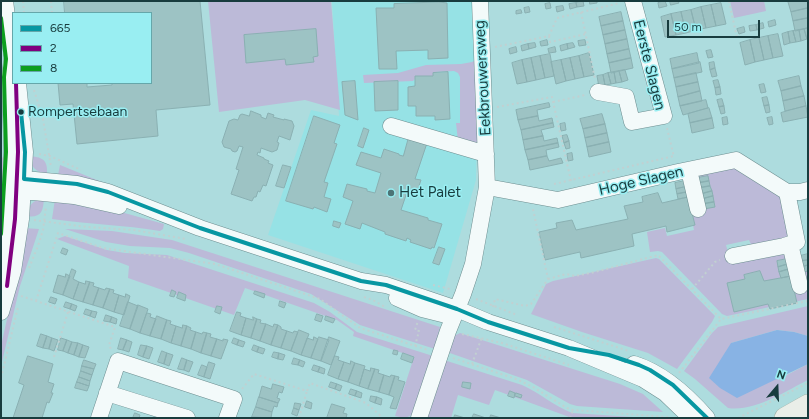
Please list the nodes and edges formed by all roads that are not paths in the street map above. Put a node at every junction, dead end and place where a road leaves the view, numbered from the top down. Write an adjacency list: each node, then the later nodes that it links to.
1 (6, 1): 4 (street)
2 (480, 1): 8 (street, Eekbrouwersweg)
3 (626, 2): 6 (street, Eerste Slagen)
4 (12, 61): 10 (street)
5 (18, 84): 10 (street)
6 (598, 92)
7 (391, 126): 8 (street, Eekbrouwersweg)
8 (486, 154): 11 (street, Eekbrouwersweg)
9 (683, 171): 11 (street, Hoge Slagen); 13 (street, Hoge Slagen); 14 (street)
10 (19, 185): 17 (street); 19 (street); 20 (street)
11 (487, 187): 20 (street, Eekbrouwersweg)
12 (808, 190): 13 (street)
13 (787, 192): 15 (street)
14 (698, 209)
15 (790, 244): 16 (street); 18 (street)
16 (733, 256)
17 (1, 285)
18 (800, 286)
19 (1, 312)
20 (454, 317): 21 (street); 27 (street, Eekbrouwersweg)
21 (569, 348): 28 (street); 29 (street)
22 (107, 393): 24 (street); 25 (street); 26 (street)
23 (808, 405): 30 (main road)
24 (99, 418)
25 (187, 418)
26 (227, 418)
27 (420, 418)
28 (691, 418)
29 (707, 418)
30 (785, 418)

